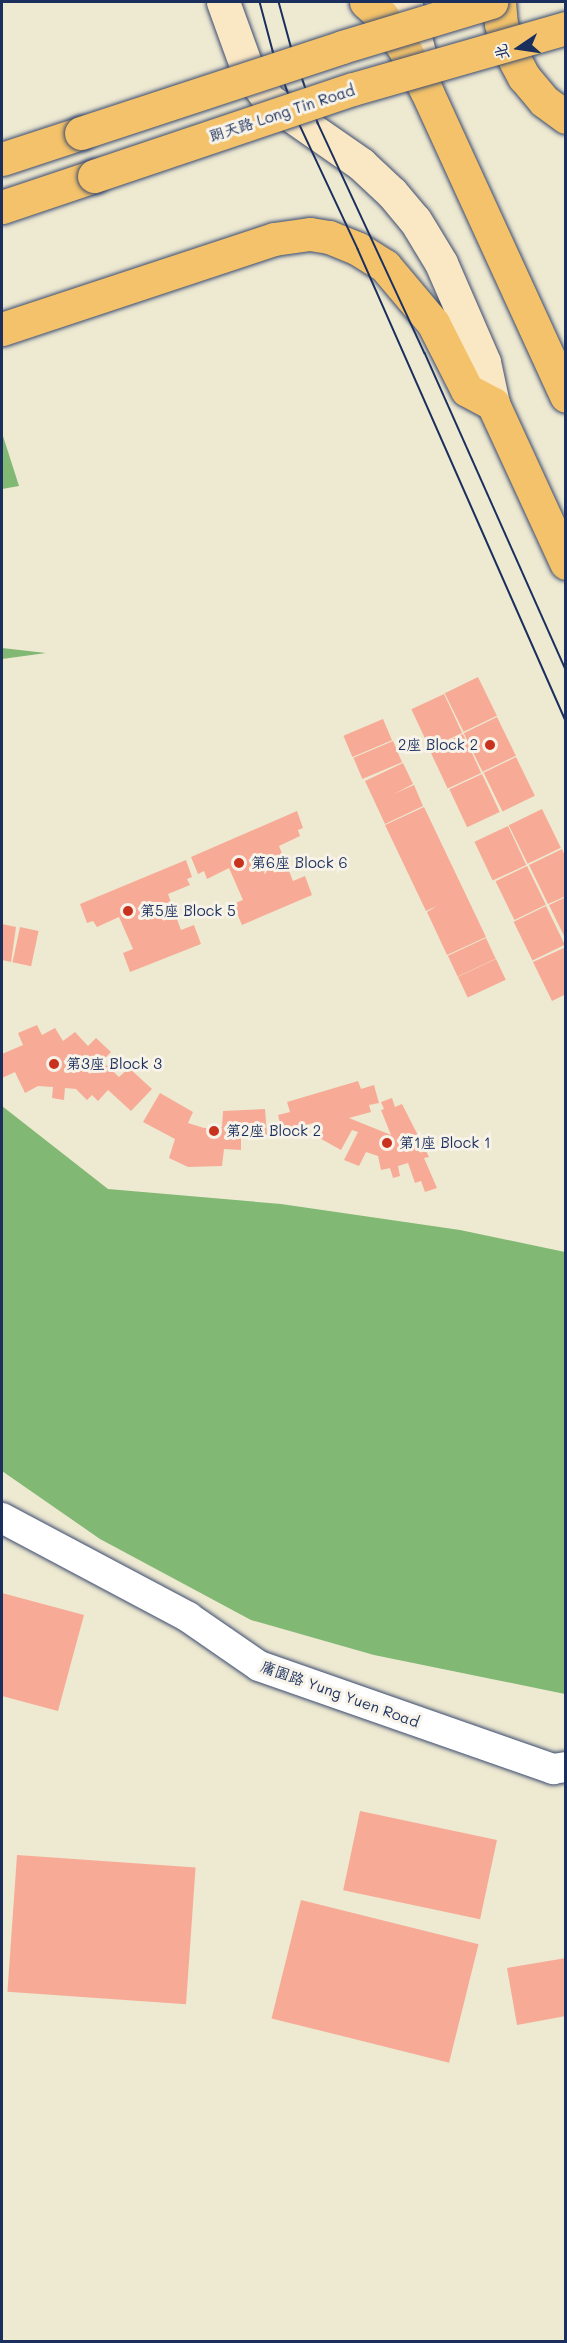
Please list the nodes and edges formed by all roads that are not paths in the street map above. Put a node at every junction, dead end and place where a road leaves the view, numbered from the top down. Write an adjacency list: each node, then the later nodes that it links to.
1 (224, 2): 15 (main road)
2 (366, 2): 7 (main road)
3 (405, 2): 7 (main road)
4 (491, 2): 9 (main road, bridge)
5 (499, 2): 8 (main road)
6 (566, 28): 12 (main road, 朗天路 Long Tin Road, bridge)
7 (427, 92): 14 (main road)
8 (566, 117)
9 (71, 136): 10 (main road); 11 (main road)
10 (2, 144)
11 (2, 159)
12 (7, 206)
13 (2, 329): 15 (main road)
14 (566, 396)
15 (493, 404): 16 (main road)
16 (566, 564)
17 (2, 1518): 18 (street, 庸園路 Yung Yuen Road)
18 (566, 1767)

